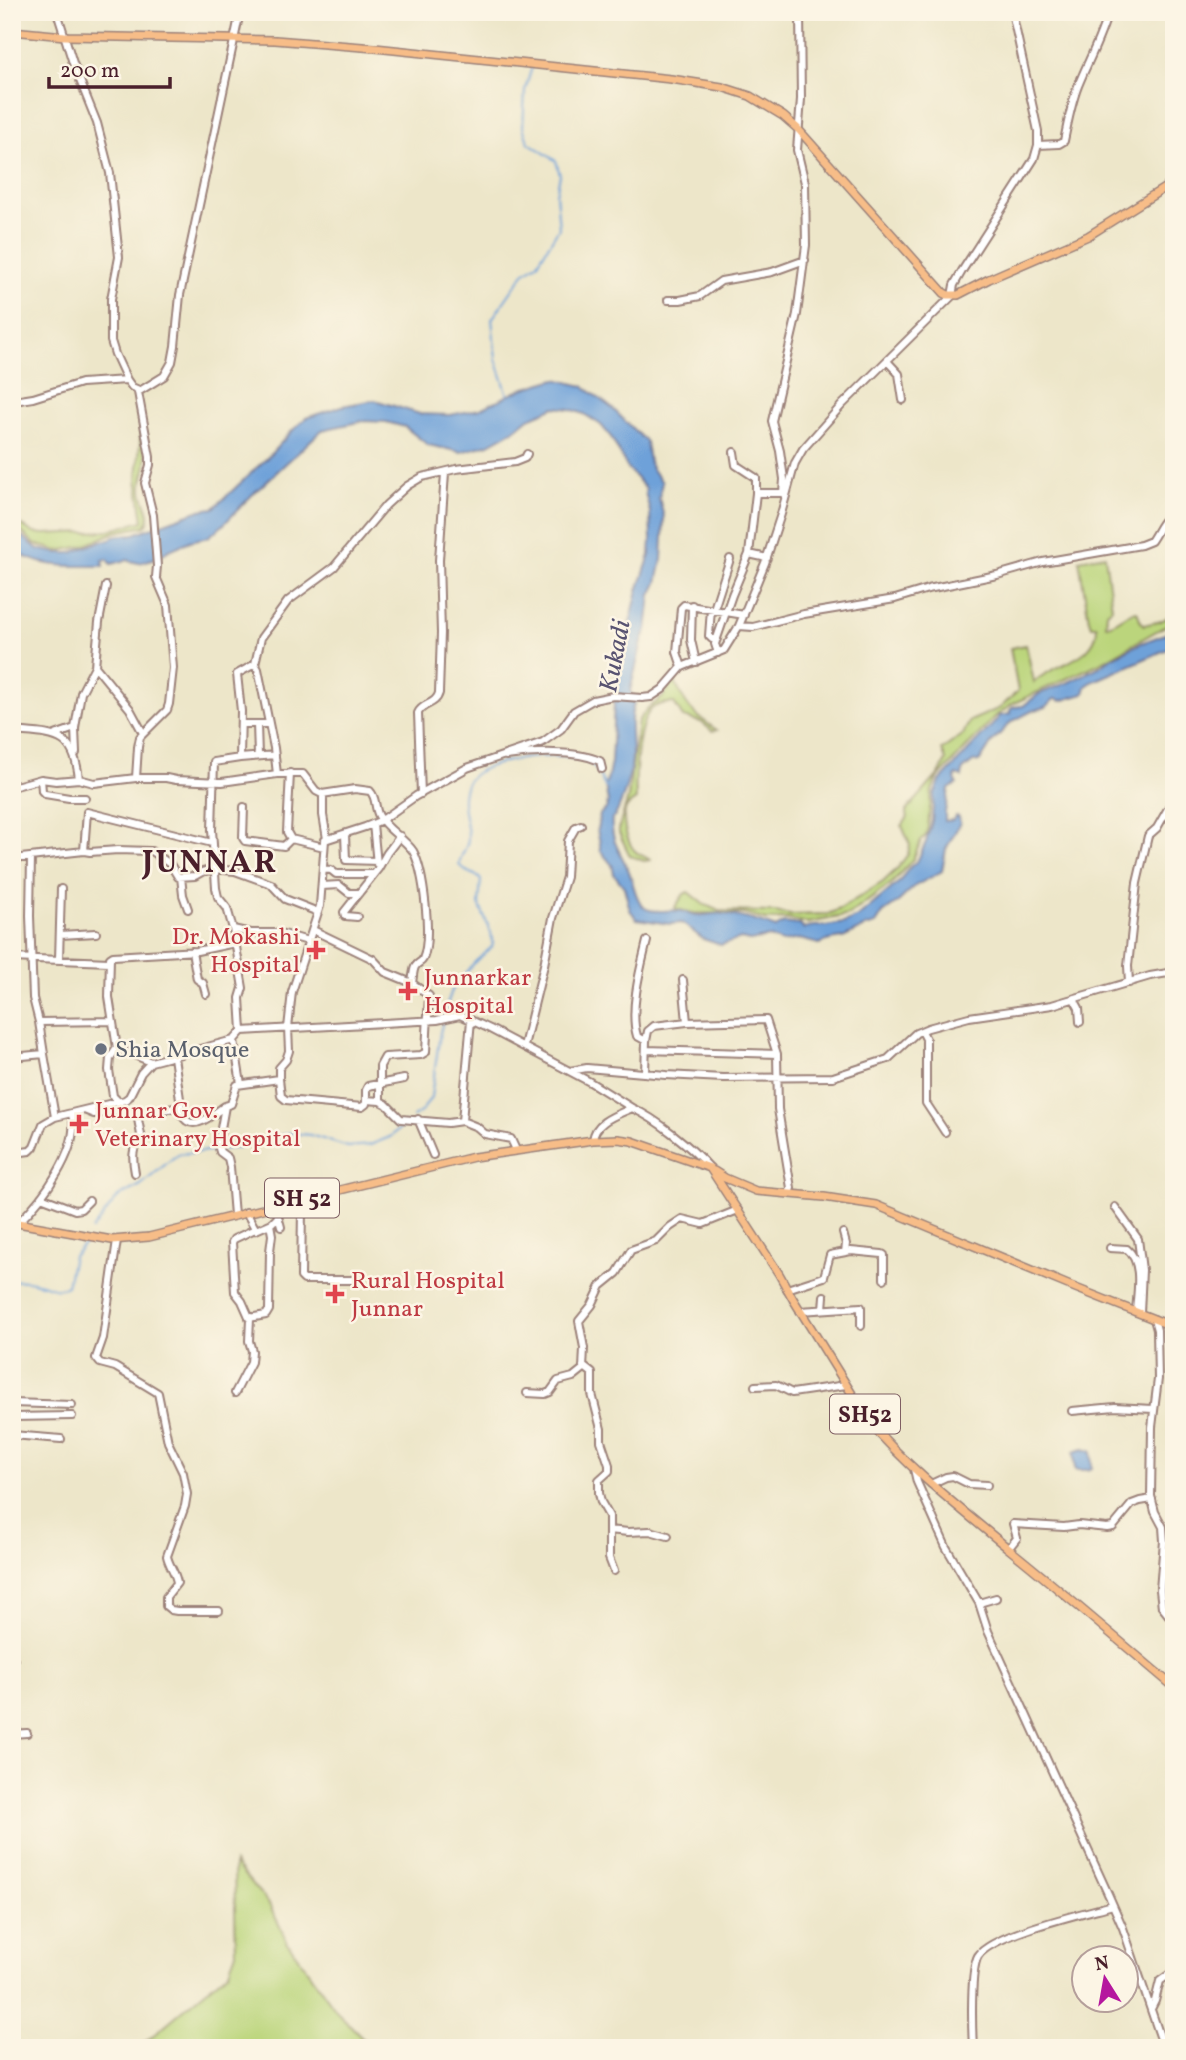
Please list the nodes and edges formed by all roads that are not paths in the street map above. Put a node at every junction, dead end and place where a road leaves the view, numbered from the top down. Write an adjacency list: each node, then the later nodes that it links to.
1 (57, 12): 7 (street)
2 (240, 12): 8 (street)
3 (800, 12): 9 (street)
4 (1012, 12): 10 (street)
5 (1108, 12): 10 (street)
6 (12, 31): 7 (main road)
7 (65, 36): 8 (main road); 16 (street)
8 (235, 38): 9 (main road); 17 (street)
9 (798, 129): 12 (street); 13 (main road)
10 (1038, 145): 13 (street)
11 (1174, 182): 13 (main road)
12 (805, 260): 14 (street); 23 (street)
13 (953, 296): 15 (street)
14 (668, 300)
15 (887, 361): 18 (street); 23 (street)
16 (127, 380): 17 (street); 19 (street)
17 (139, 390): 46 (street)
18 (903, 400)
19 (14, 401)
20 (734, 452): 24 (street)
21 (527, 454): 22 (street)
22 (444, 473): 38 (street); 62 (street)
23 (785, 492): 24 (street); 27 (street)
24 (756, 493): 26 (street)
25 (1174, 513): 34 (street)
26 (750, 554): 27 (street); 32 (street)
27 (767, 558): 33 (street)
28 (730, 559): 31 (street)
29 (106, 586): 39 (street)
30 (692, 606): 31 (street); 37 (street); 40 (street)
31 (713, 609): 32 (street); 35 (street)
32 (727, 611): 33 (street); 35 (street)
33 (744, 615): 34 (street)
34 (739, 626): 36 (street)
35 (716, 639): 36 (street)
36 (718, 653): 37 (street)
37 (696, 662): 40 (street)
38 (255, 664): 41 (street); 42 (street)
39 (95, 666): 44 (street); 46 (street)
40 (682, 667): 51 (street)
41 (269, 723): 43 (street); 48 (street)
42 (241, 724): 43 (street); 50 (street)
43 (257, 724): 49 (street)
44 (75, 728): 47 (street); 52 (street)
45 (12, 731): 47 (street)
46 (143, 733): 56 (street)
47 (55, 735): 52 (street)
48 (275, 755): 49 (street); 55 (street)
49 (258, 756): 50 (street)
50 (240, 758): 60 (street)
51 (497, 758): 53 (street); 62 (street)
52 (77, 759): 58 (street)
53 (602, 769)
54 (290, 773): 55 (street); 63 (street); 73 (street)
55 (277, 774): 60 (street)
56 (136, 778): 58 (street); 60 (street)
57 (41, 779): 59 (street); 61 (street); 64 (street)
58 (79, 779): 59 (street)
59 (56, 781): 64 (street)
60 (214, 781): 75 (street)
61 (12, 787)
62 (421, 793): 68 (street)
63 (323, 795): 68 (street); 74 (street)
64 (60, 796): 65 (street)
65 (85, 798)
66 (1174, 798): 105 (street)
67 (244, 807): 73 (street)
68 (382, 820): 69 (street); 72 (street)
69 (373, 824): 71 (street); 80 (street)
70 (582, 825): 119 (street)
71 (345, 834): 74 (street); 80 (street)
72 (400, 836): 80 (street); 104 (street)
73 (291, 839): 76 (street)
74 (327, 839): 76 (street)
75 (212, 843): 77 (street); 81 (street)
76 (324, 847): 82 (street)
77 (84, 850): 78 (street); 83 (street)
78 (31, 857): 79 (street); 99 (street)
79 (12, 859)
80 (376, 868): 82 (street); 86 (street)
81 (214, 869): 83 (street); 88 (street); 90 (street)
82 (323, 869): 84 (street)
83 (181, 877): 87 (street)
84 (322, 886): 86 (street); 88 (street)
85 (61, 888): 93 (street)
86 (359, 893): 89 (street)
87 (188, 909)
88 (318, 912): 91 (street)
89 (357, 917)
90 (233, 929): 94 (street); 96 (street)
91 (313, 930): 94 (street); 104 (street)
92 (96, 933): 93 (street)
93 (60, 935): 100 (street)
94 (308, 941): 114 (street)
95 (647, 941): 118 (street)
96 (235, 943): 97 (street); 115 (street)
97 (192, 951): 101 (street); 106 (street)
98 (12, 958): 99 (street)
99 (32, 958): 100 (street); 111 (street)
100 (59, 959): 101 (street)
101 (109, 962): 110 (street)
102 (1174, 972): 105 (street)
103 (684, 980): 112 (street)
104 (412, 983): 108 (street)
105 (1129, 983): 107 (street)
106 (206, 994)
107 (1074, 999): 113 (street); 116 (street)
108 (427, 1020): 109 (street); 114 (street); 132 (street)
109 (471, 1020): 119 (street); 148 (street)
110 (112, 1021): 111 (street); 120 (street)
111 (39, 1022): 122 (street)
112 (687, 1022): 118 (street); 123 (street)
113 (1080, 1023)
114 (288, 1028): 115 (street); 130 (street)
115 (242, 1031): 117 (street)
116 (922, 1031): 129 (street); 149 (street)
117 (234, 1040): 125 (street); 133 (street)
118 (646, 1041): 121 (street)
119 (524, 1046): 127 (street)
120 (117, 1048): 126 (street); 135 (street)
121 (646, 1050): 123 (street); 128 (street)
122 (44, 1054): 124 (street); 146 (street)
123 (777, 1054): 129 (street)
124 (12, 1057)
125 (174, 1057): 126 (street); 143 (street)
126 (151, 1062): 135 (street)
127 (570, 1071): 128 (street); 140 (street)
128 (645, 1073): 129 (street)
129 (778, 1077): 156 (street)
130 (279, 1079): 133 (street); 136 (street)
131 (404, 1079): 132 (street)
132 (379, 1083): 136 (street); 137 (street)
133 (241, 1084): 138 (street)
134 (167, 1098): 139 (street)
135 (118, 1100): 141 (street); 142 (street)
136 (366, 1100): 137 (street)
137 (380, 1101): 147 (street)
138 (225, 1106): 143 (street); 164 (street)
139 (169, 1108): 143 (street); 145 (street)
140 (632, 1108): 150 (street); 154 (street)
141 (84, 1110): 142 (street); 144 (street)
142 (121, 1111): 145 (street)
143 (179, 1111)
144 (72, 1114): 146 (street); 157 (street)
145 (137, 1114): 155 (street)
146 (55, 1117): 151 (street)
147 (411, 1120): 148 (street); 153 (street)
148 (462, 1121): 152 (street)
149 (945, 1132)
150 (593, 1140): 152 (main road, SH 52); 154 (main road)
151 (12, 1149)
152 (516, 1150): 158 (main road, SH 52)
153 (433, 1155)
154 (710, 1168): 156 (main road); 162 (main road, SH52)
155 (135, 1173)
156 (789, 1194): 180 (main road)
157 (41, 1197): 159 (street); 166 (street)
158 (300, 1199): 160 (main road, SH 52); 175 (street)
159 (89, 1201)
160 (275, 1205): 163 (main road, SH 52); 165 (street)
161 (1115, 1208): 180 (street)
162 (738, 1210): 176 (main road, SH52); 185 (street)
163 (246, 1212): 164 (main road, SH 52); 169 (street)
164 (234, 1215): 171 (main road, SH 52)
165 (278, 1217): 167 (street); 168 (street)
166 (15, 1222): 171 (main road, SH 52)
167 (270, 1224): 169 (street); 181 (street)
168 (281, 1227)
169 (255, 1229): 181 (street)
170 (843, 1233): 173 (street)
171 (117, 1240): 208 (street)
172 (1110, 1248): 180 (street)
173 (845, 1252): 174 (street); 176 (street)
174 (884, 1279)
175 (355, 1280)
176 (787, 1289): 179 (main road, SH52)
177 (824, 1296): 178 (street)
178 (823, 1309): 179 (street); 183 (street)
179 (800, 1311): 186 (main road, SH52)
180 (1138, 1313): 182 (main road)
181 (249, 1318): 188 (street)
182 (1154, 1319): 184 (main road); 192 (street)
183 (861, 1326)
184 (1174, 1327)
185 (583, 1366): 189 (street); 202 (street)
186 (846, 1385): 187 (street); 198 (main road, SH52)
187 (755, 1386)
188 (235, 1393)
189 (527, 1393)
190 (12, 1403): 191 (street)
191 (72, 1405)
192 (1153, 1409): 193 (street); 201 (street)
193 (1072, 1411)
194 (72, 1416): 195 (street)
195 (12, 1417)
196 (12, 1436): 197 (street)
197 (61, 1439)
198 (914, 1469): 199 (main road, SH52); 207 (street)
199 (931, 1484): 200 (street); 204 (main road, SH52)
200 (987, 1485)
201 (1152, 1499): 204 (street); 209 (street)
202 (609, 1530): 203 (street); 205 (street)
203 (668, 1536)
204 (1009, 1548): 210 (main road, SH52)
205 (614, 1571)
206 (996, 1598): 207 (street)
207 (979, 1603): 213 (street)
208 (219, 1611)
209 (1174, 1622)
210 (1174, 1687)
211 (27, 1733): 212 (street)
212 (12, 1734)
213 (1113, 1905): 215 (street); 216 (street)
214 (1174, 1971): 215 (street)
215 (1151, 2009): 217 (street)
216 (973, 2048)
217 (1164, 2048)

